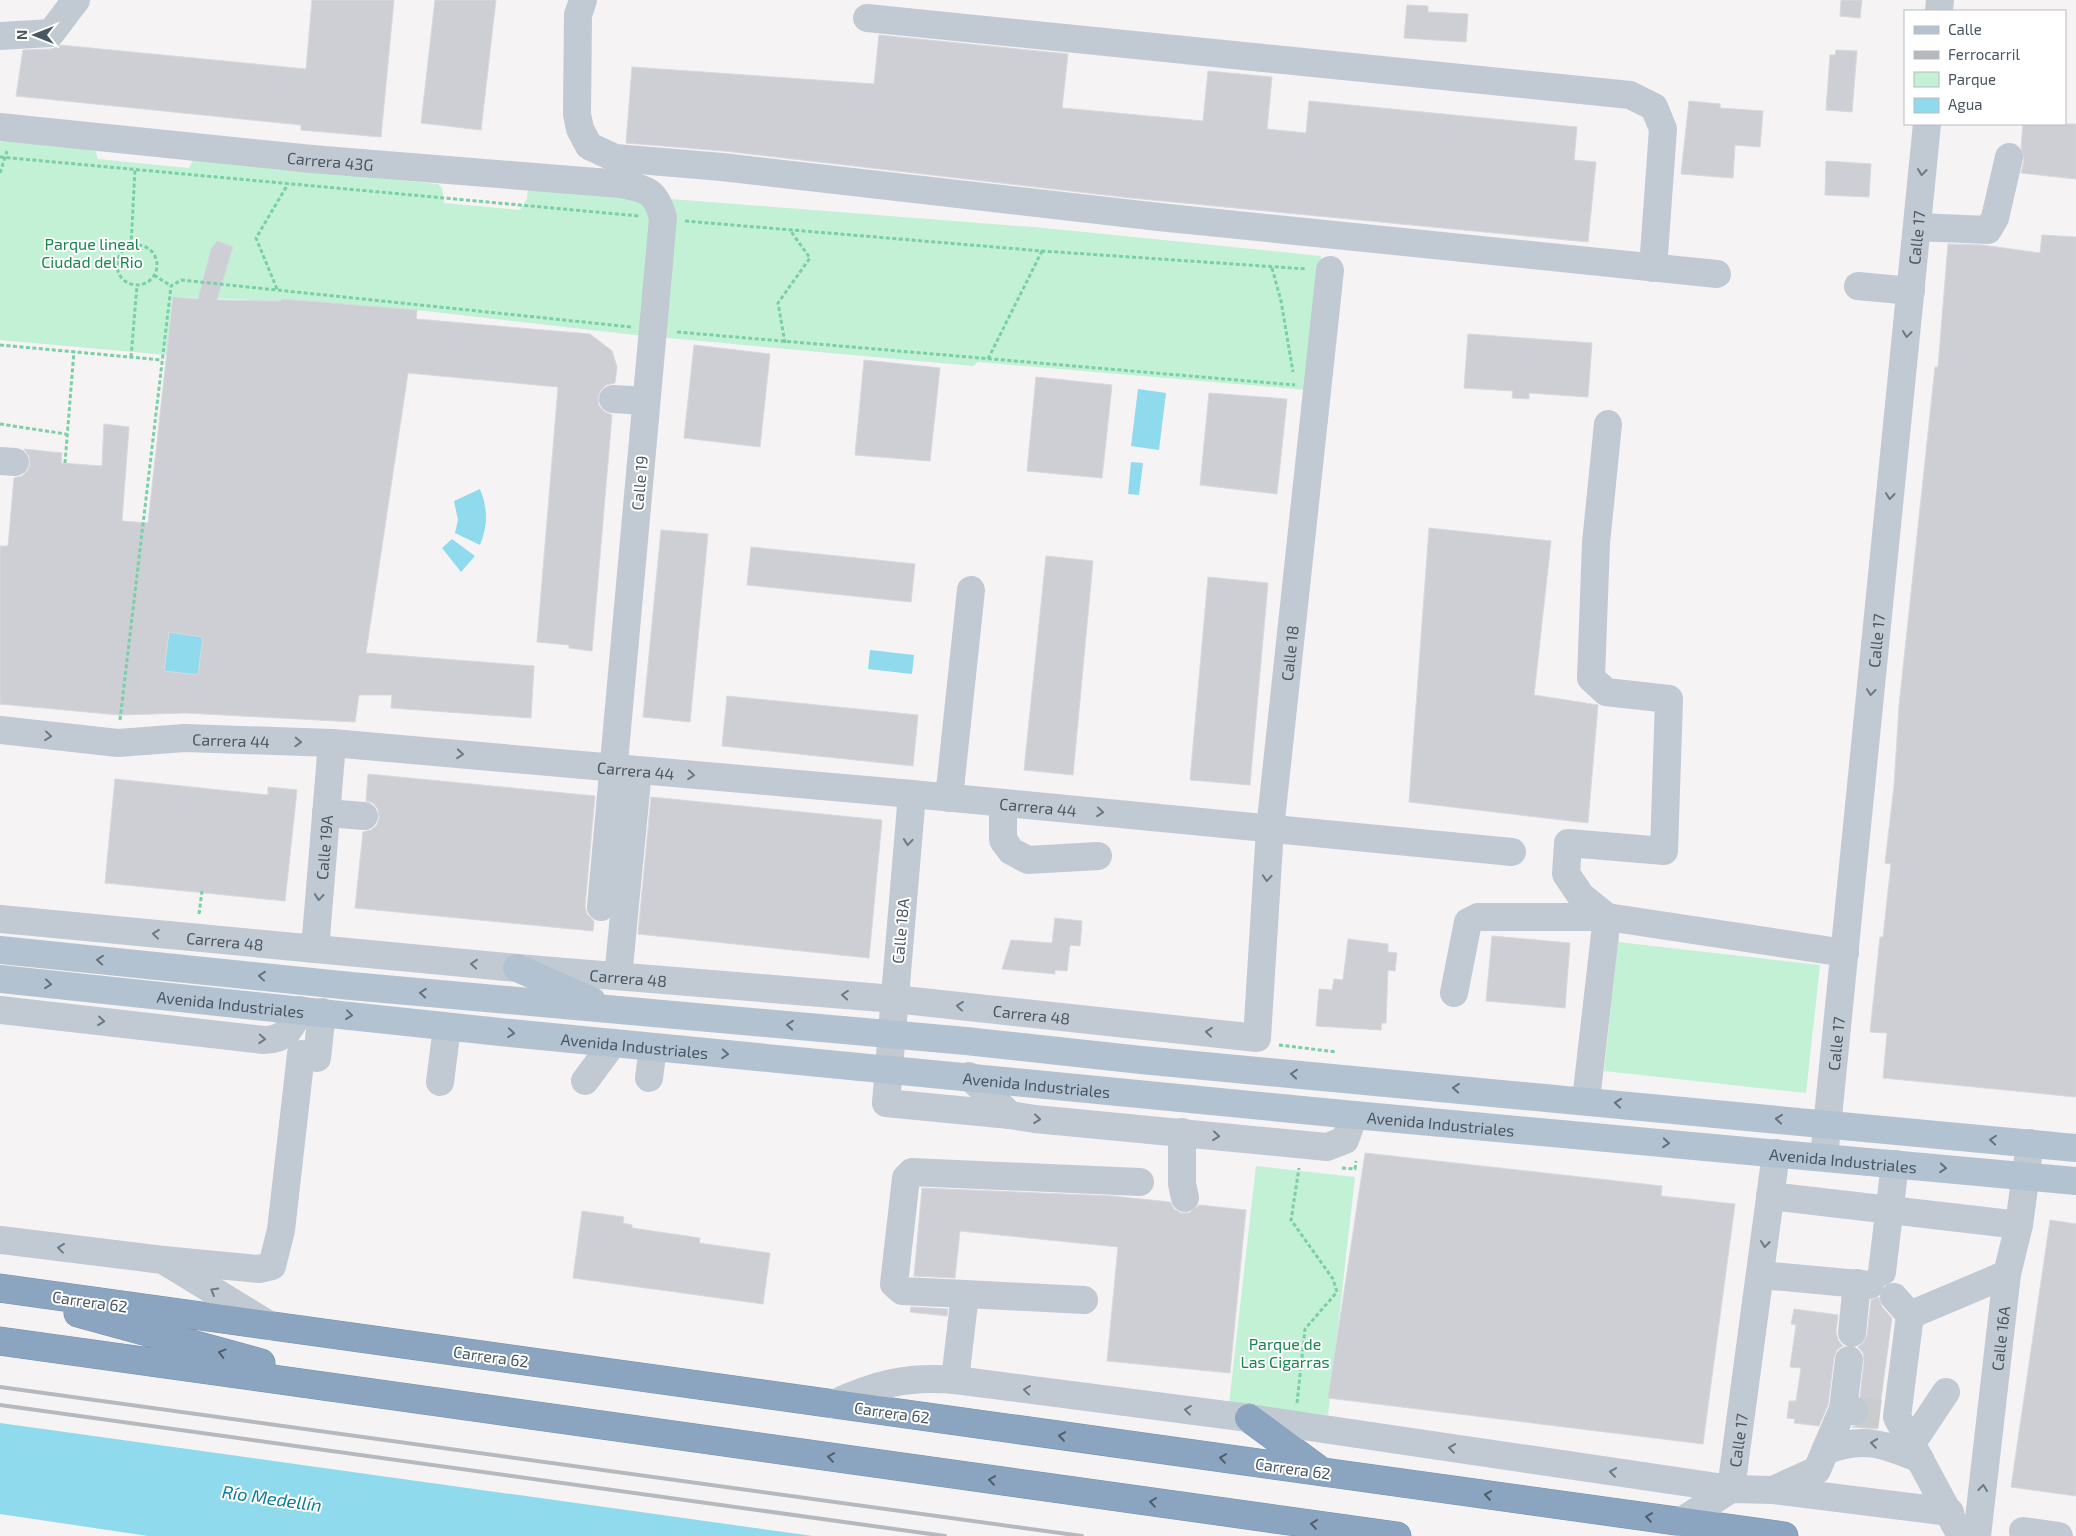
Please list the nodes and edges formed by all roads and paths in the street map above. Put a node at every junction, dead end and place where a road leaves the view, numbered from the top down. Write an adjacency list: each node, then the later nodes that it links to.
1 (76, 0): 4 (street)
2 (584, 0): 16 (street)
3 (867, 18): 16 (street)
4 (0, 36)
5 (1927, 125): 11 (street, Calle 17, one-way to 11)
6 (0, 127): 10 (street, Carrera 43G)
7 (2009, 157): 11 (street)
8 (135, 169): 13 (path)
9 (288, 184): 23 (path)
10 (658, 200): 25 (street, Calle 19)
11 (1917, 227): 24 (street, Calle 17)
12 (790, 230): 26 (path)
13 (131, 246): 19 (path); 20 (path)
14 (1042, 251): 30 (path)
15 (1272, 268): 32 (path)
16 (1653, 268): 18 (street)
17 (1330, 270): 32 (street, Calle 18)
18 (1717, 274)
19 (154, 275): 20 (path); 21 (path)
20 (137, 285): 29 (path)
21 (171, 286): 23 (path); 31 (path)
22 (1858, 286): 24 (street)
23 (277, 289): 25 (path)
24 (1911, 291): 57 (street, Calle 17, one-way to 57)
25 (653, 329): 26 (path); 34 (street, Calle 19)
26 (785, 343): 30 (path)
27 (0, 345): 28 (path)
28 (74, 351): 29 (path); 37 (path)
29 (131, 357): 31 (path)
30 (988, 359): 32 (path)
31 (162, 360): 41 (path)
32 (1307, 386): 49 (street, Calle 18)
33 (613, 399): 34 (street)
34 (646, 401): 43 (street, Calle 19)
35 (0, 424): 37 (path)
36 (1608, 424): 53 (street)
37 (66, 434): 38 (path)
38 (64, 463)
39 (971, 590): 45 (street)
40 (0, 730): 41 (street, Carrera 44, one-way to 41)
41 (118, 743): 42 (street, Carrera 44, one-way to 42)
42 (332, 743): 43 (street, Carrera 44, one-way to 43); 47 (street, Calle 19A)
43 (626, 768): 44 (street, Carrera 44, one-way to 44); 52 (street); 58 (street)
44 (912, 794): 45 (street, Carrera 44); 62 (street, Calle 18A, one-way to 62)
45 (949, 798): 46 (street, Carrera 44)
46 (1003, 803): 49 (street, Carrera 44, one-way to 49); 51 (street)
47 (326, 813): 48 (street); 56 (street, Calle 19A, one-way to 56)
48 (364, 816)
49 (1270, 829): 50 (street, Carrera 44); 68 (street, Calle 18, one-way to 68)
50 (1512, 852)
51 (1098, 856)
52 (601, 907)
53 (1607, 917): 57 (street); 61 (street); 76 (street)
54 (0, 919): 56 (street, Carrera 48, one-way to 54)
55 (0, 950): 64 (main road, Avenida Industriales, one-way to 55)
56 (315, 950): 59 (street, Carrera 48, one-way to 56)
57 (1845, 953): 79 (street, Calle 17)
58 (619, 967)
59 (517, 968): 62 (street, Carrera 48, one-way to 59); 64 (main road)
60 (0, 979): 65 (main road, Avenida Industriales, one-way to 65)
61 (1454, 993)
62 (894, 999): 67 (street, Calle 18A); 68 (street, Carrera 48, one-way to 62)
63 (0, 1010): 65 (street, one-way to 65)
64 (611, 1010): 67 (main road, Avenida Industriales, one-way to 64)
65 (311, 1011): 66 (main road, Avenida Industriales, one-way to 66); 97 (street)
66 (447, 1027): 69 (main road, Avenida Industriales, one-way to 69); 75 (street)
67 (891, 1034): 72 (street, Calle 18A); 76 (main road, Avenida Industriales, one-way to 67)
68 (1257, 1038)
69 (575, 1039): 70 (main road, Avenida Industriales); 70 (street)
70 (613, 1043): 71 (main road, Avenida Industriales)
71 (653, 1047): 72 (main road, Avenida Industriales, one-way to 72); 74 (street)
72 (888, 1069): 73 (main road, Avenida Industriales); 77 (street, Calle 18A)
73 (969, 1076): 77 (street); 78 (main road, Avenida Industriales)
74 (649, 1078)
75 (440, 1082)
76 (1586, 1100): 79 (main road, Avenida Industriales, one-way to 76)
77 (1010, 1115): 80 (street, one-way to 80)
78 (1354, 1115): 80 (street, one-way to 78); 84 (main road, Avenida Industriales, one-way to 84)
79 (1828, 1124): 81 (main road, Avenida Industriales, one-way to 79); 85 (street, Calle 17)
80 (1182, 1132): 93 (street)
81 (2030, 1143): 82 (main road, Avenida Industriales); 89 (street, Calle 16A)
82 (2076, 1148)
83 (1358, 1152): 88 (path)
84 (1776, 1152): 85 (main road, Avenida Industriales); 92 (street, Calle 17)
85 (1824, 1157): 87 (main road, Avenida Industriales)
86 (1299, 1163): 114 (path)
87 (1895, 1164): 89 (main road, Avenida Industriales, one-way to 89); 94 (street)
88 (1336, 1167)
89 (2026, 1176): 90 (main road, Avenida Industriales); 95 (street, Calle 16A)
90 (2076, 1181)
91 (1140, 1182): 102 (street)
92 (1770, 1196): 94 (street); 99 (street, Calle 17, one-way to 99)
93 (1185, 1198)
94 (1888, 1210): 95 (street); 100 (street)
95 (2019, 1225): 98 (street, Calle 16A)
96 (0, 1240): 97 (street, one-way to 96)
97 (163, 1260): 104 (street, one-way to 97)
98 (2007, 1274): 112 (street); 125 (street, Calle 16A, one-way to 98)
99 (1761, 1275): 100 (street); 118 (street, Calle 17)
100 (1870, 1280): 105 (street)
101 (0, 1290): 104 (highway, Carrera 62); 110 (highway, one-way to 101)
102 (964, 1294): 103 (street); 108 (street)
103 (1084, 1300)
104 (271, 1326): 111 (highway, Carrera 62)
105 (1852, 1334)
106 (0, 1342): 110 (highway)
107 (1849, 1360): 112 (street)
108 (955, 1380): 111 (street); 113 (street, one-way to 108)
109 (1946, 1392): 116 (street)
110 (371, 1394): 123 (highway, one-way to 110)
111 (832, 1404): 117 (highway, Carrera 62, one-way to 111)
112 (1868, 1413): 115 (street); 116 (street)
113 (1249, 1418): 114 (street); 117 (highway)
114 (1295, 1426): 118 (street, one-way to 114)
115 (1825, 1451): 116 (street, one-way to 115); 119 (street)
116 (1916, 1451): 121 (street)
117 (1322, 1472): 120 (highway, Carrera 62, one-way to 117)
118 (1731, 1489): 119 (street); 120 (street, Calle 17)
119 (1773, 1490): 121 (street)
120 (1680, 1522): 124 (highway, Carrera 62)
121 (1955, 1524)
122 (2024, 1531): 126 (street)
123 (1397, 1536)
124 (1784, 1536)
125 (1977, 1536)
126 (2059, 1536)

